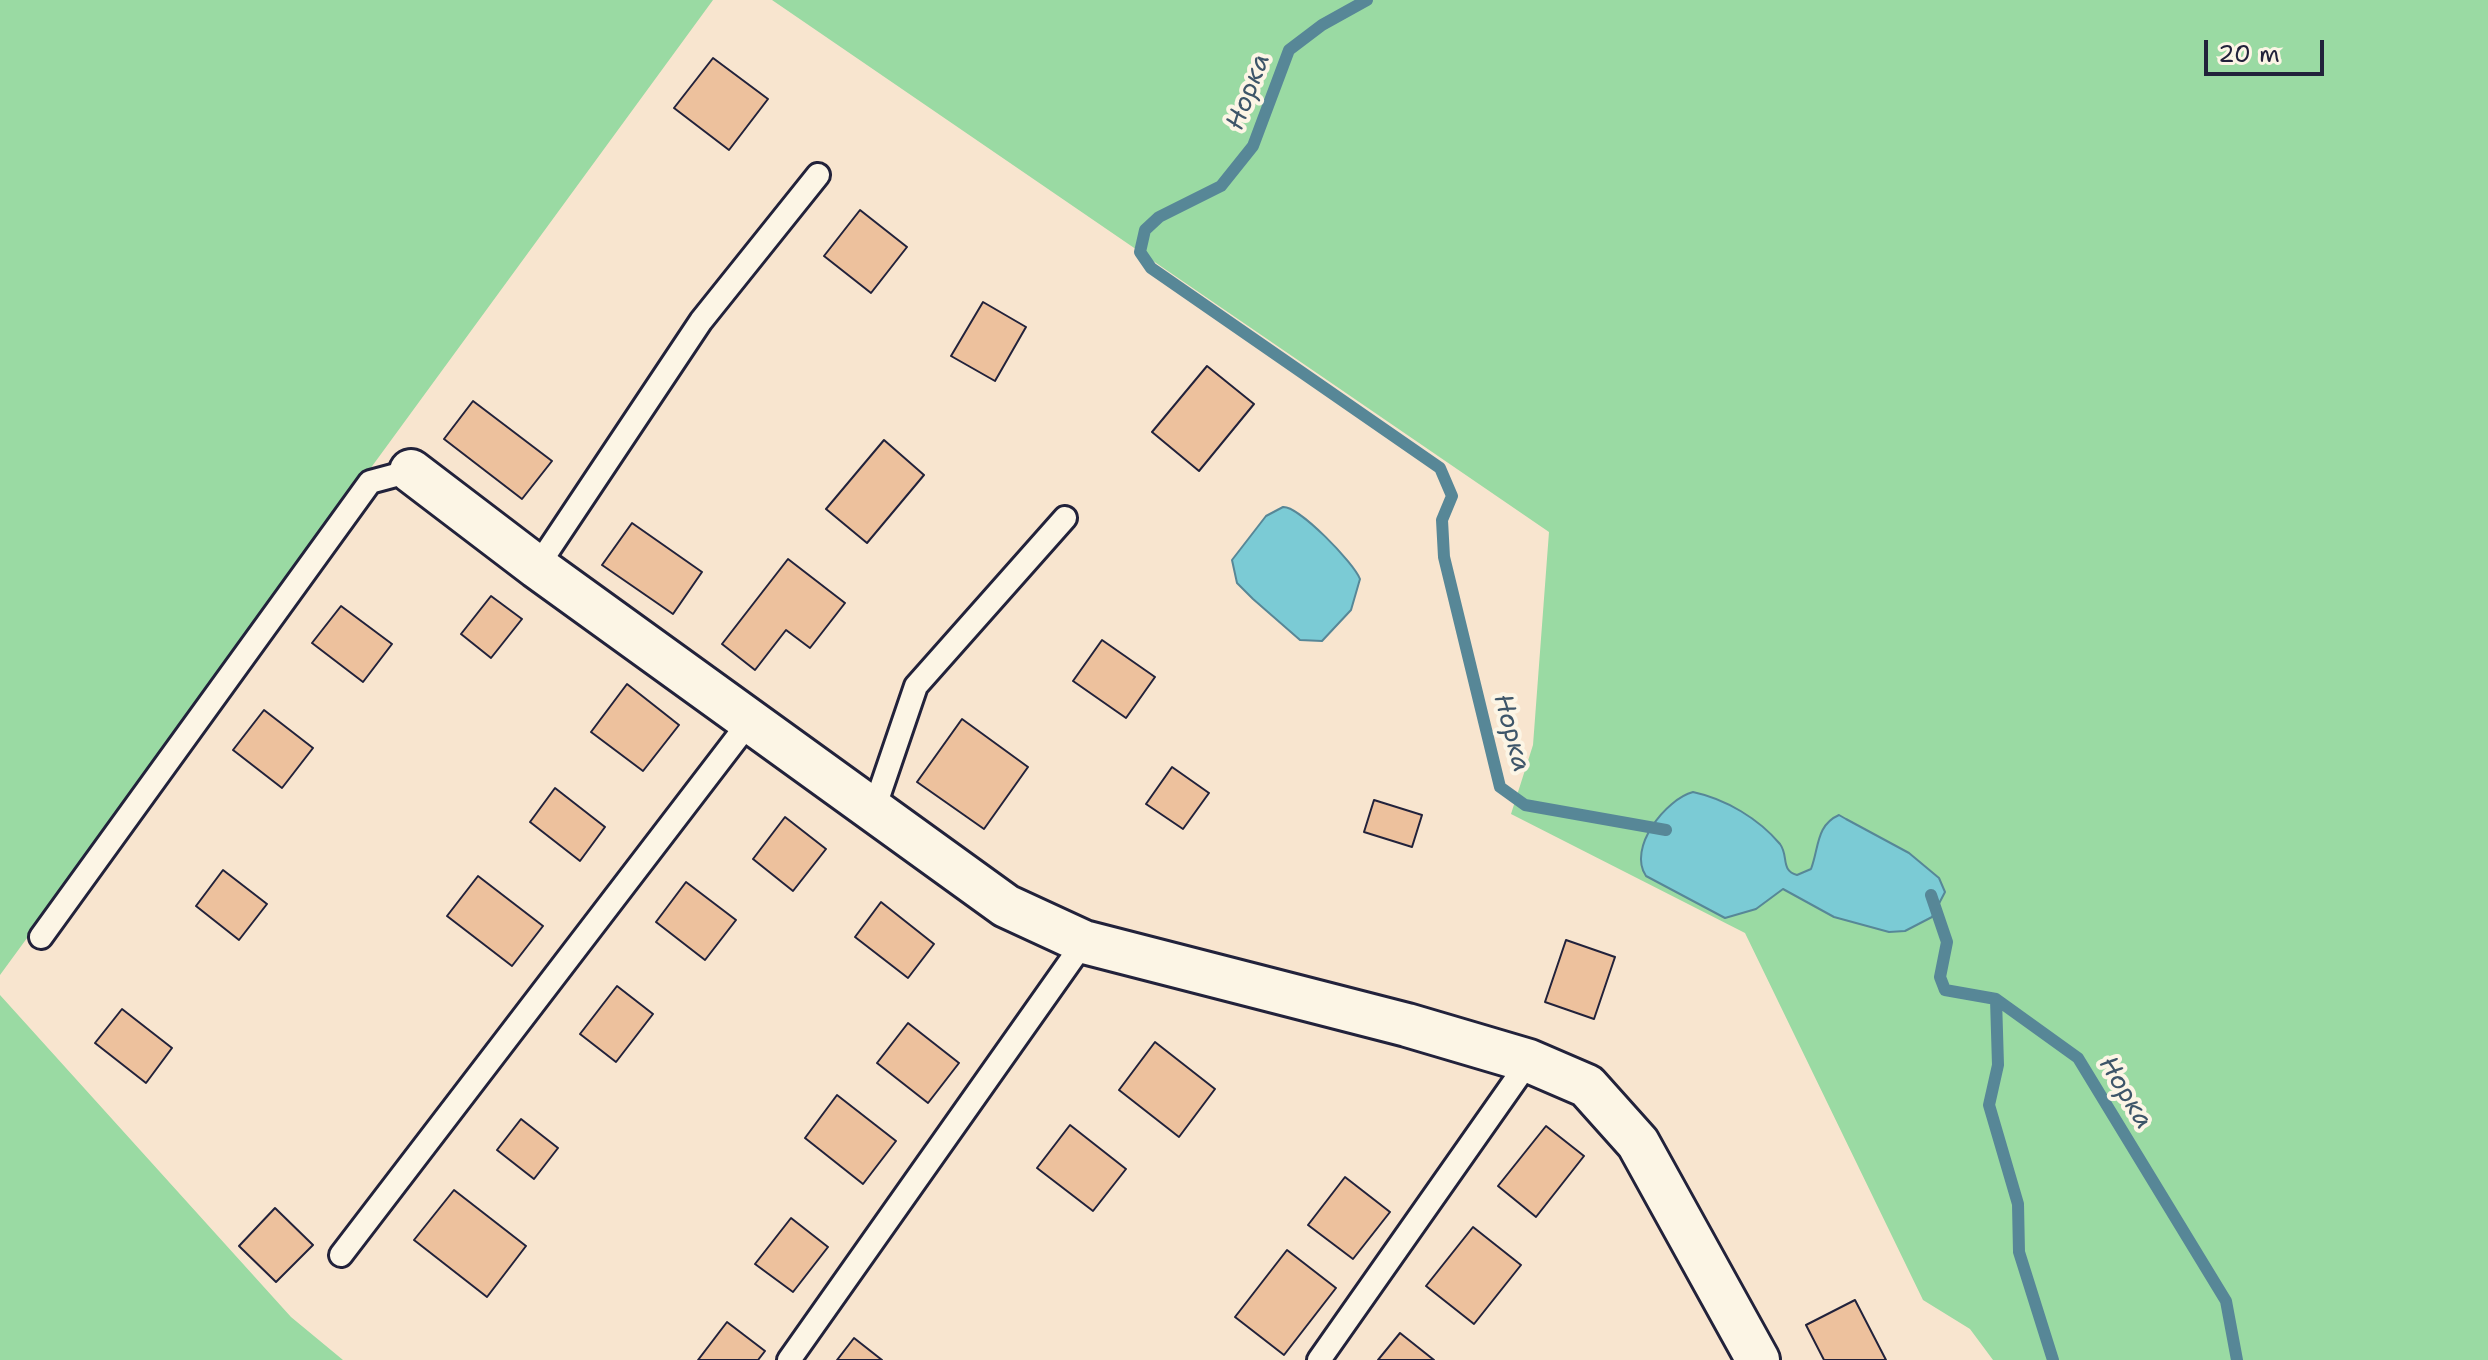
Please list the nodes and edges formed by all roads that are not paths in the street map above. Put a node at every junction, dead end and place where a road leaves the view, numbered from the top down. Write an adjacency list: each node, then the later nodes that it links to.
1 (818, 175): 4 (lane)
2 (411, 471): 4 (street); 7 (lane)
3 (1065, 518): 6 (lane)
4 (537, 567): 5 (street)
5 (750, 721): 6 (street); 10 (lane)
6 (874, 809): 8 (street)
7 (41, 937)
8 (1084, 942): 9 (street); 11 (lane)
9 (1529, 1061): 12 (lane); 13 (street)
10 (341, 1255)
11 (789, 1360)
12 (1319, 1360)
13 (1758, 1360)

